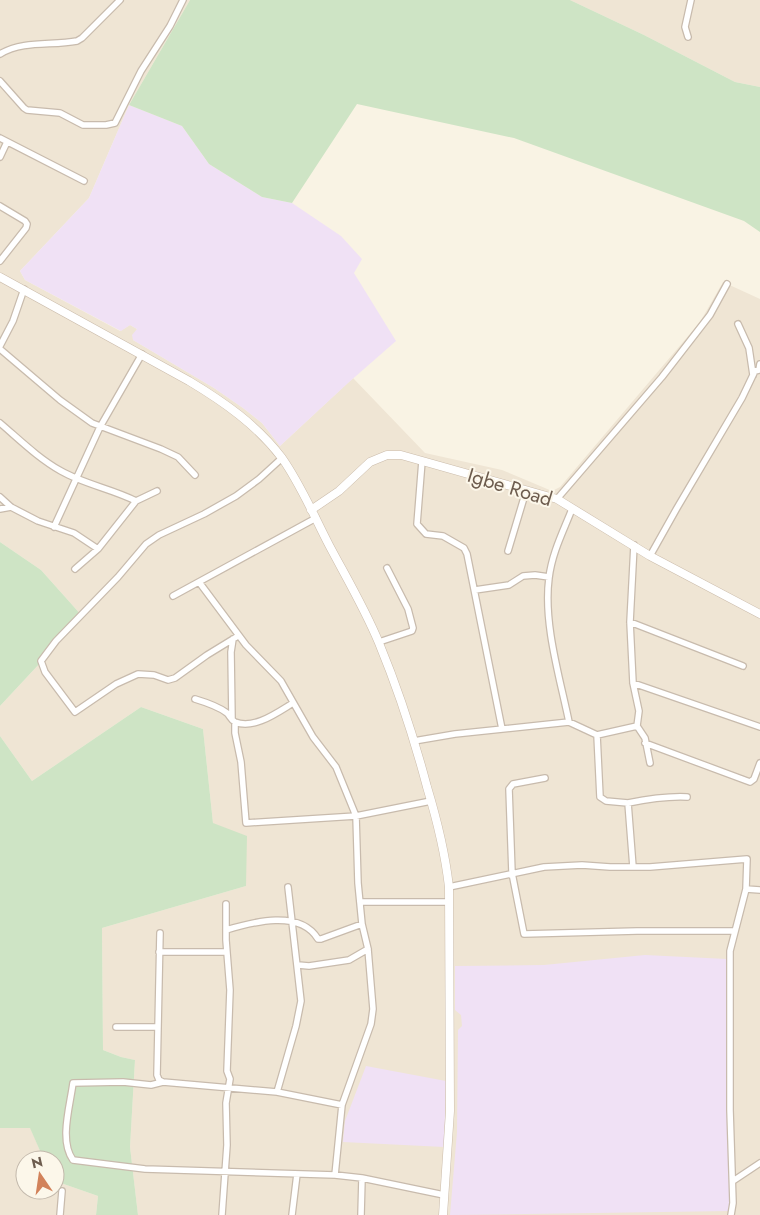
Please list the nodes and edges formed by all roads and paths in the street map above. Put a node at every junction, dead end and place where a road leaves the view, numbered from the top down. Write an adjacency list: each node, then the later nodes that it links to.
1 (120, 0): 5 (street)
2 (183, 0): 6 (street)
3 (691, 0): 4 (street)
4 (688, 37)
5 (0, 54)
6 (0, 81)
7 (0, 138): 8 (street)
8 (7, 142): 9 (street); 10 (street)
9 (0, 157)
10 (84, 181)
11 (0, 206): 12 (street)
12 (0, 261)
13 (0, 277): 15 (main road)
14 (727, 284): 30 (street)
15 (24, 289): 17 (street); 18 (main road)
16 (738, 324): 20 (street)
17 (0, 348): 22 (street)
18 (142, 354): 22 (street); 23 (main road)
19 (760, 368): 20 (street)
20 (753, 375): 41 (street)
21 (0, 423): 26 (street)
22 (100, 427): 25 (street); 26 (street)
23 (282, 458): 35 (main road); 50 (street)
24 (422, 460): 27 (main road, Igbe Road); 35 (main road, Igbe Road); 46 (street)
25 (195, 475)
26 (77, 478): 31 (street); 37 (street)
27 (526, 491): 30 (main road, Igbe Road); 40 (street)
28 (157, 492): 31 (street)
29 (0, 497): 32 (street)
30 (557, 499): 34 (main road, Igbe Road)
31 (136, 501): 39 (street)
32 (11, 507): 33 (street); 37 (street)
33 (0, 509)
34 (572, 509): 38 (main road, Igbe Road); 44 (street)
35 (312, 510): 36 (main road)
36 (316, 518): 45 (street); 51 (main road)
37 (54, 527): 39 (street)
38 (634, 545): 41 (main road, Igbe Road); 49 (street)
39 (98, 550): 43 (street)
40 (508, 551)
41 (650, 556): 48 (main road, Igbe Road)
42 (388, 568): 51 (street)
43 (75, 569)
44 (549, 577): 46 (street); 57 (street)
45 (199, 582): 47 (street); 50 (street)
46 (475, 590): 60 (street)
47 (173, 596)
48 (760, 614)
49 (630, 622): 52 (street); 53 (street)
50 (235, 637): 55 (street); 56 (street)
51 (379, 642): 62 (main road)
52 (743, 666)
53 (633, 683): 58 (street); 59 (street)
54 (195, 698): 56 (street)
55 (293, 703): 56 (street); 70 (street)
56 (233, 721): 70 (street)
57 (569, 722): 60 (street); 61 (street)
58 (637, 726): 61 (street); 63 (street)
59 (760, 727)
60 (502, 729): 62 (street)
61 (597, 735): 69 (street)
62 (414, 741): 68 (main road)
63 (645, 743): 64 (street); 65 (street)
64 (650, 763)
65 (760, 763)
66 (545, 778): 72 (street)
67 (687, 797): 69 (street)
68 (431, 801): 70 (street); 74 (main road)
69 (628, 803): 71 (street)
70 (356, 816): 77 (street)
71 (633, 867): 72 (street); 75 (street)
72 (512, 873): 74 (street); 83 (street)
73 (288, 887): 80 (street)
74 (449, 887): 78 (main road)
75 (746, 889): 76 (street); 83 (street)
76 (760, 890)
77 (360, 902): 78 (street); 81 (street)
78 (449, 902): 101 (main road)
79 (226, 904): 82 (street)
80 (291, 921): 81 (street); 82 (street); 88 (street)
81 (362, 924): 85 (street)
82 (226, 930): 87 (street)
83 (735, 931): 100 (street)
84 (160, 933): 86 (street)
85 (368, 949): 88 (street); 94 (street)
86 (159, 952): 87 (street); 90 (street)
87 (227, 952): 92 (street)
88 (298, 965): 93 (street)
89 (116, 1027): 90 (street)
90 (157, 1027): 91 (street)
91 (163, 1082): 92 (street); 96 (street)
92 (228, 1088): 93 (street); 96 (street)
93 (277, 1092): 94 (street)
94 (342, 1105): 98 (street)
95 (760, 1163): 100 (street)
96 (226, 1171): 97 (street); 104 (street)
97 (297, 1174): 98 (street); 105 (street)
98 (335, 1175): 99 (street)
99 (362, 1178): 101 (street); 106 (street)
100 (733, 1181): 108 (street)
101 (444, 1195): 107 (main road)
102 (61, 1200): 103 (street)
103 (60, 1215)
104 (222, 1215)
105 (292, 1215)
106 (361, 1215)
107 (443, 1215)
108 (731, 1215)

